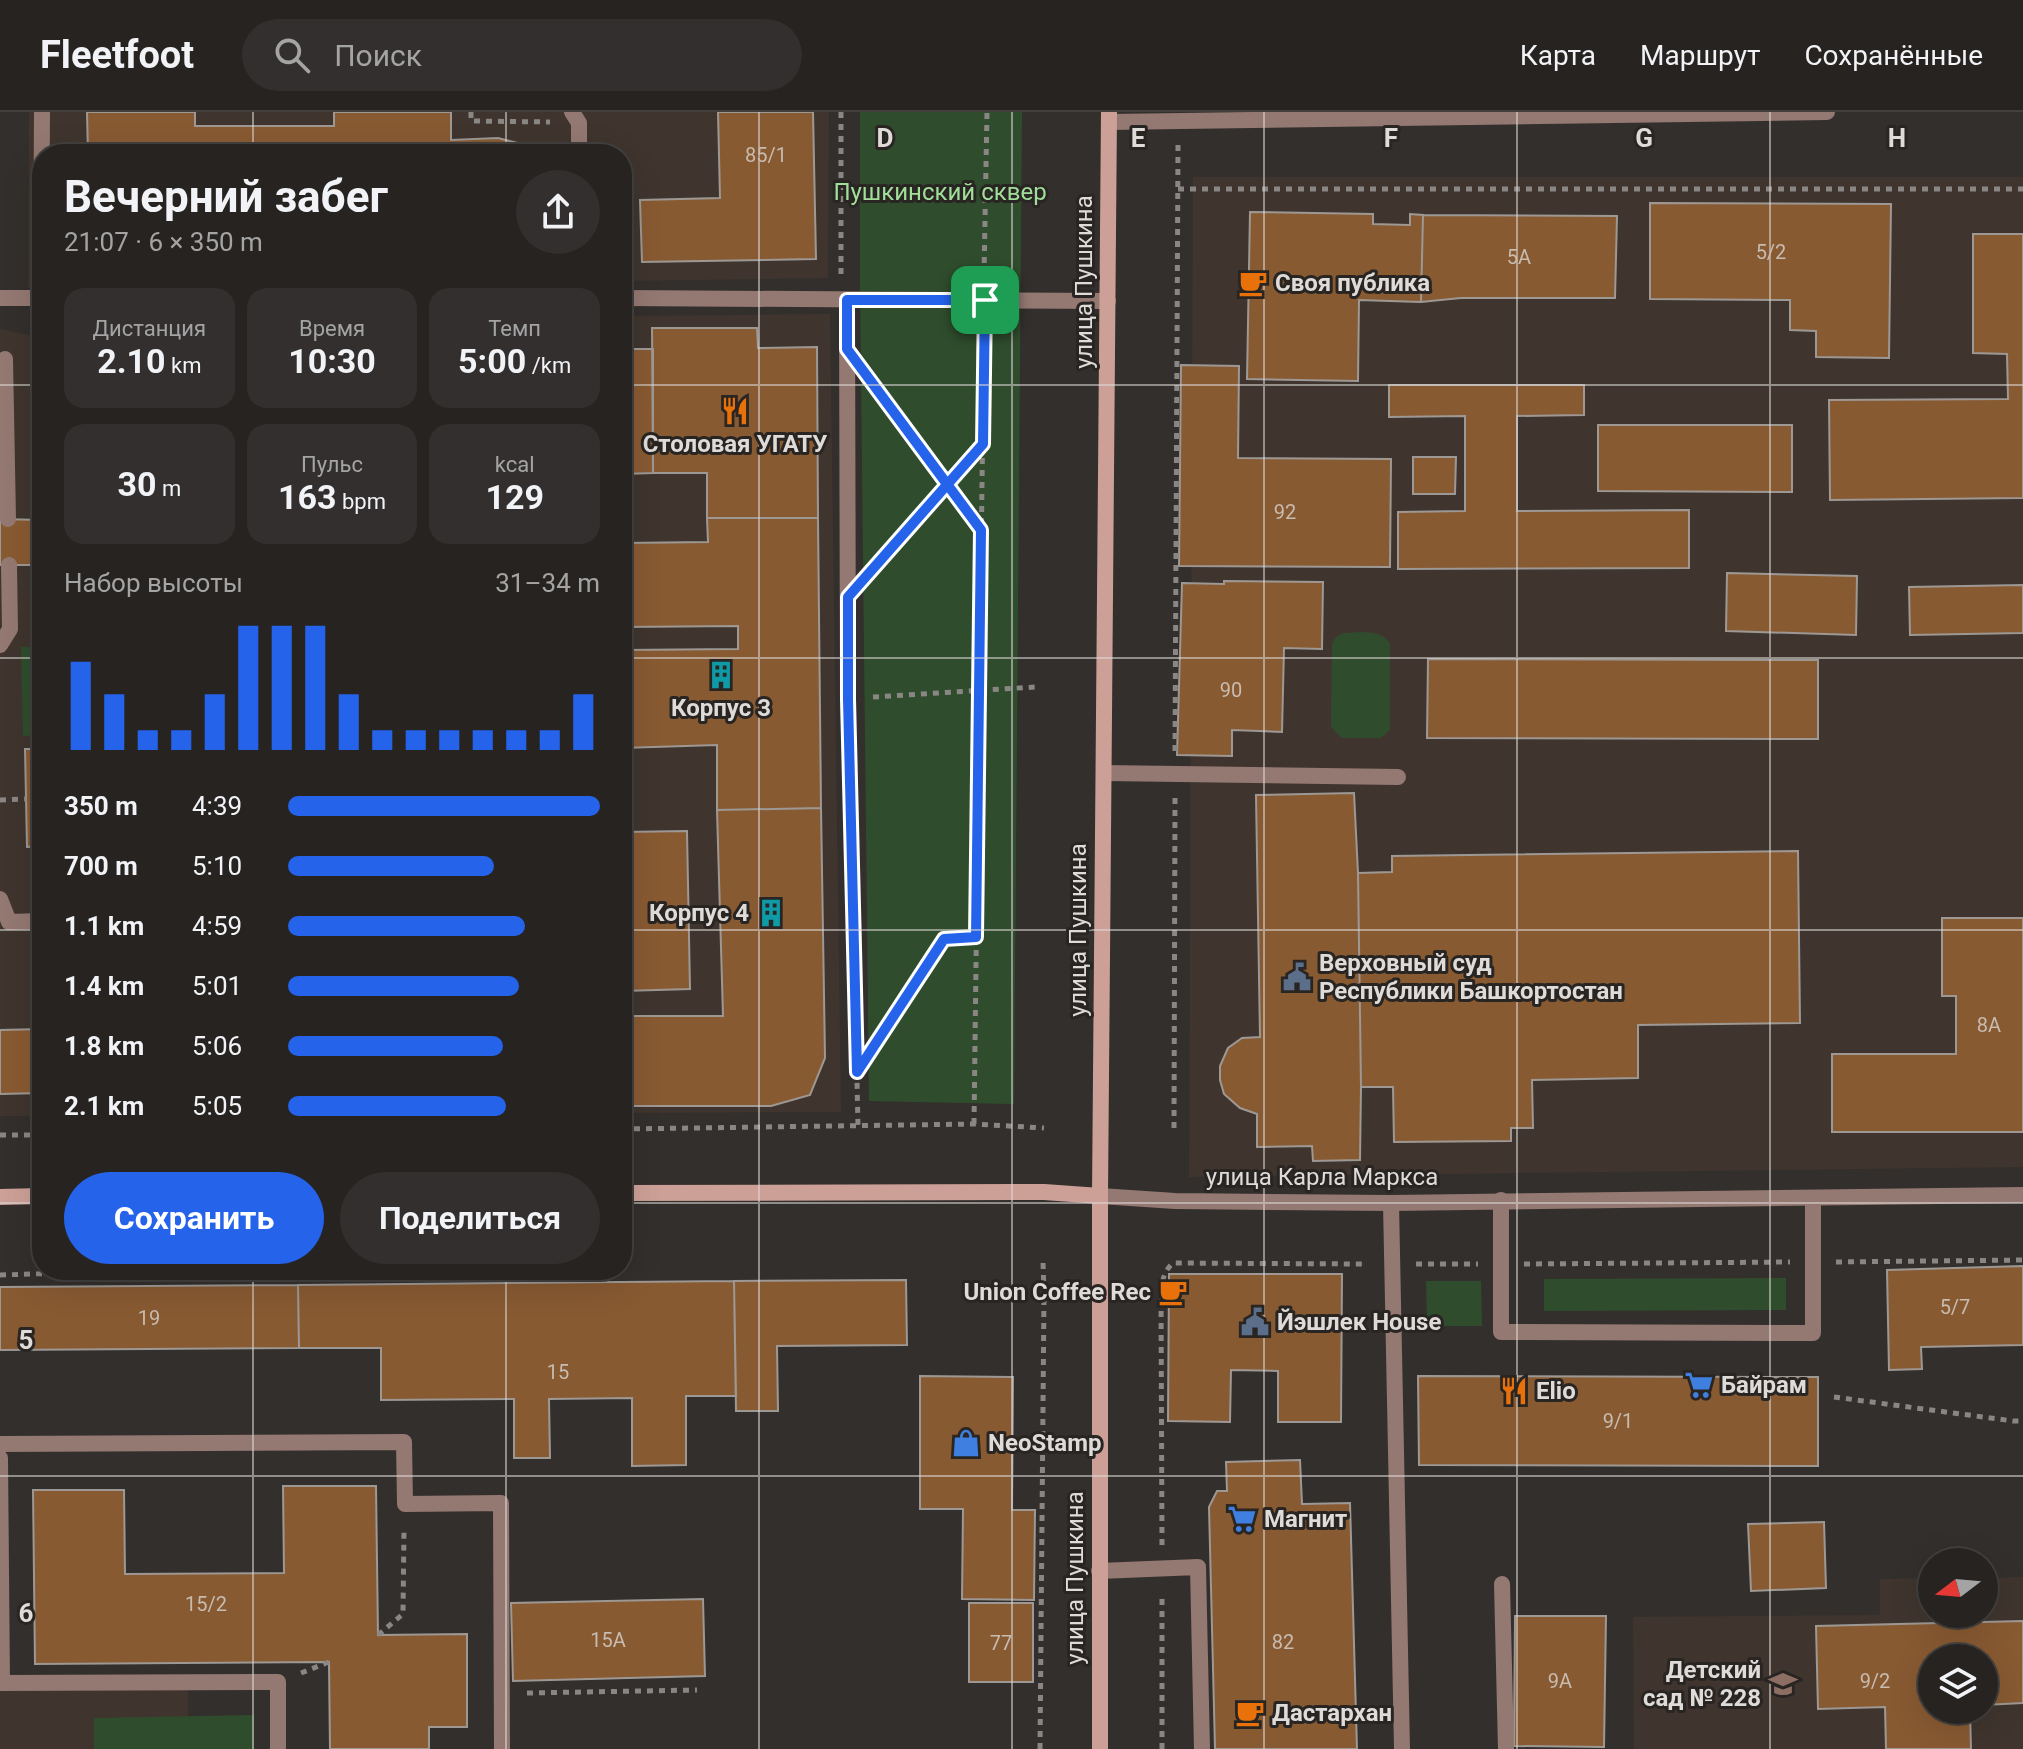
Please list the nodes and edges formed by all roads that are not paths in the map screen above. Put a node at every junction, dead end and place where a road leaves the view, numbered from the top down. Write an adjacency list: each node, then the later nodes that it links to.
1 (42, 112): 5 (street)
2 (1827, 112): 3 (street)
3 (1109, 117): 11 (main road, улица Пушкина)
4 (576, 118): 6 (street)
5 (42, 144)
6 (578, 144)
7 (0, 298): 8 (street)
8 (32, 298)
9 (632, 298): 10 (street)
10 (847, 300): 11 (street); 18 (street)
11 (1108, 301): 19 (main road, улица Пушкина)
12 (5, 359): 13 (street)
13 (3, 402): 14 (street)
14 (8, 519)
15 (9, 565): 16 (street)
16 (5, 629): 17 (street)
17 (0, 645)
18 (848, 699)
19 (1104, 773): 20 (street); 26 (main road, улица Пушкина)
20 (1398, 777)
21 (0, 899): 22 (street)
22 (32, 921)
23 (632, 1193): 26 (main road, улица Карла Маркса)
24 (2023, 1195): 28 (street, улица Карла Маркса)
25 (32, 1196): 27 (main road)
26 (1100, 1196): 30 (street, улица Карла Маркса); 33 (main road, улица Пушкина)
27 (0, 1197)
28 (1813, 1198): 29 (street, улица Карла Маркса); 29 (street)
29 (1501, 1200): 30 (street, улица Карла Маркса)
30 (1391, 1203): 39 (street)
31 (0, 1444): 36 (street)
32 (0, 1458): 35 (street)
33 (1099, 1571): 37 (main road, улица Пушкина); 38 (street)
34 (1502, 1584): 40 (street)
35 (278, 1749)
36 (502, 1749)
37 (1100, 1749)
38 (1202, 1749)
39 (1402, 1749)
40 (1506, 1749)

